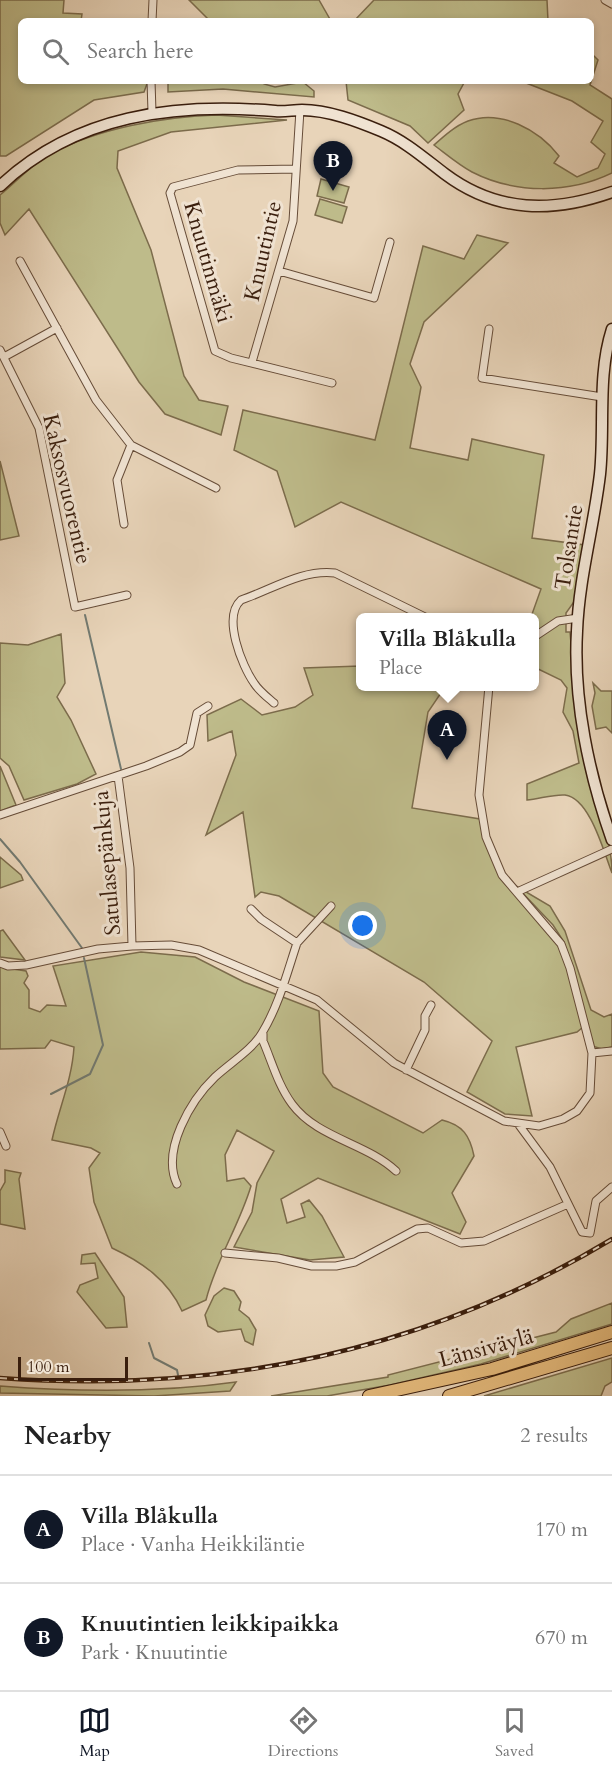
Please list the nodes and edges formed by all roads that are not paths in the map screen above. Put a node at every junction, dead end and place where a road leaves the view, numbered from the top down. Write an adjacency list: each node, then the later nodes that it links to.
1 (153, 0): 4 (street)
2 (604, 0): 3 (street)
3 (612, 4)
4 (152, 18)
5 (151, 84): 7 (street)
6 (300, 110): 7 (main road); 8 (street, Knuutintie); 10 (main road)
7 (152, 112): 9 (main road)
8 (296, 170): 13 (street, Knuutintie); 18 (street, Knuutinmäki)
9 (0, 186)
10 (612, 192)
11 (390, 242): 13 (street)
12 (20, 261): 14 (street)
13 (279, 271): 18 (street, Knuutintie)
14 (57, 328): 17 (street); 22 (street)
15 (489, 329): 20 (street)
16 (612, 329): 20 (main road, Tolsantie)
17 (2, 353): 25 (street, Kaksosvuorentie)
18 (252, 362): 19 (street, Knuutinmäki)
19 (332, 383)
20 (602, 398): 21 (main road, Tolsantie)
21 (607, 431): 27 (main road, Tolsantie)
22 (131, 445): 23 (street); 24 (street)
23 (216, 488)
24 (124, 524)
25 (127, 595)
26 (418, 613): 30 (street)
27 (578, 618): 28 (street); 34 (main road, Tolsantie)
28 (539, 634)
29 (489, 691): 36 (street)
30 (274, 703)
31 (208, 706): 32 (street)
32 (118, 776): 33 (street); 40 (street, Satulasepänkuja)
33 (0, 815)
34 (612, 840)
35 (612, 849): 36 (street)
36 (517, 892): 46 (street)
37 (331, 906): 39 (street)
38 (251, 909): 39 (street)
39 (297, 943): 42 (street)
40 (132, 946): 41 (street); 42 (street)
41 (0, 963)
42 (284, 987): 44 (street); 47 (street)
43 (431, 1005): 47 (street)
44 (263, 1031): 51 (street); 52 (street)
45 (612, 1051): 46 (street)
46 (591, 1053): 48 (street)
47 (406, 1070): 48 (street)
48 (519, 1125): 54 (street)
49 (0, 1132): 50 (street)
50 (6, 1146)
51 (396, 1171)
52 (177, 1184)
53 (612, 1187): 54 (street)
54 (568, 1204): 55 (street)
55 (225, 1253)
56 (612, 1332): 58 (highway, Länsiväylä)
57 (612, 1348): 59 (highway, Länsiväylä)
58 (369, 1396)
59 (449, 1396)

